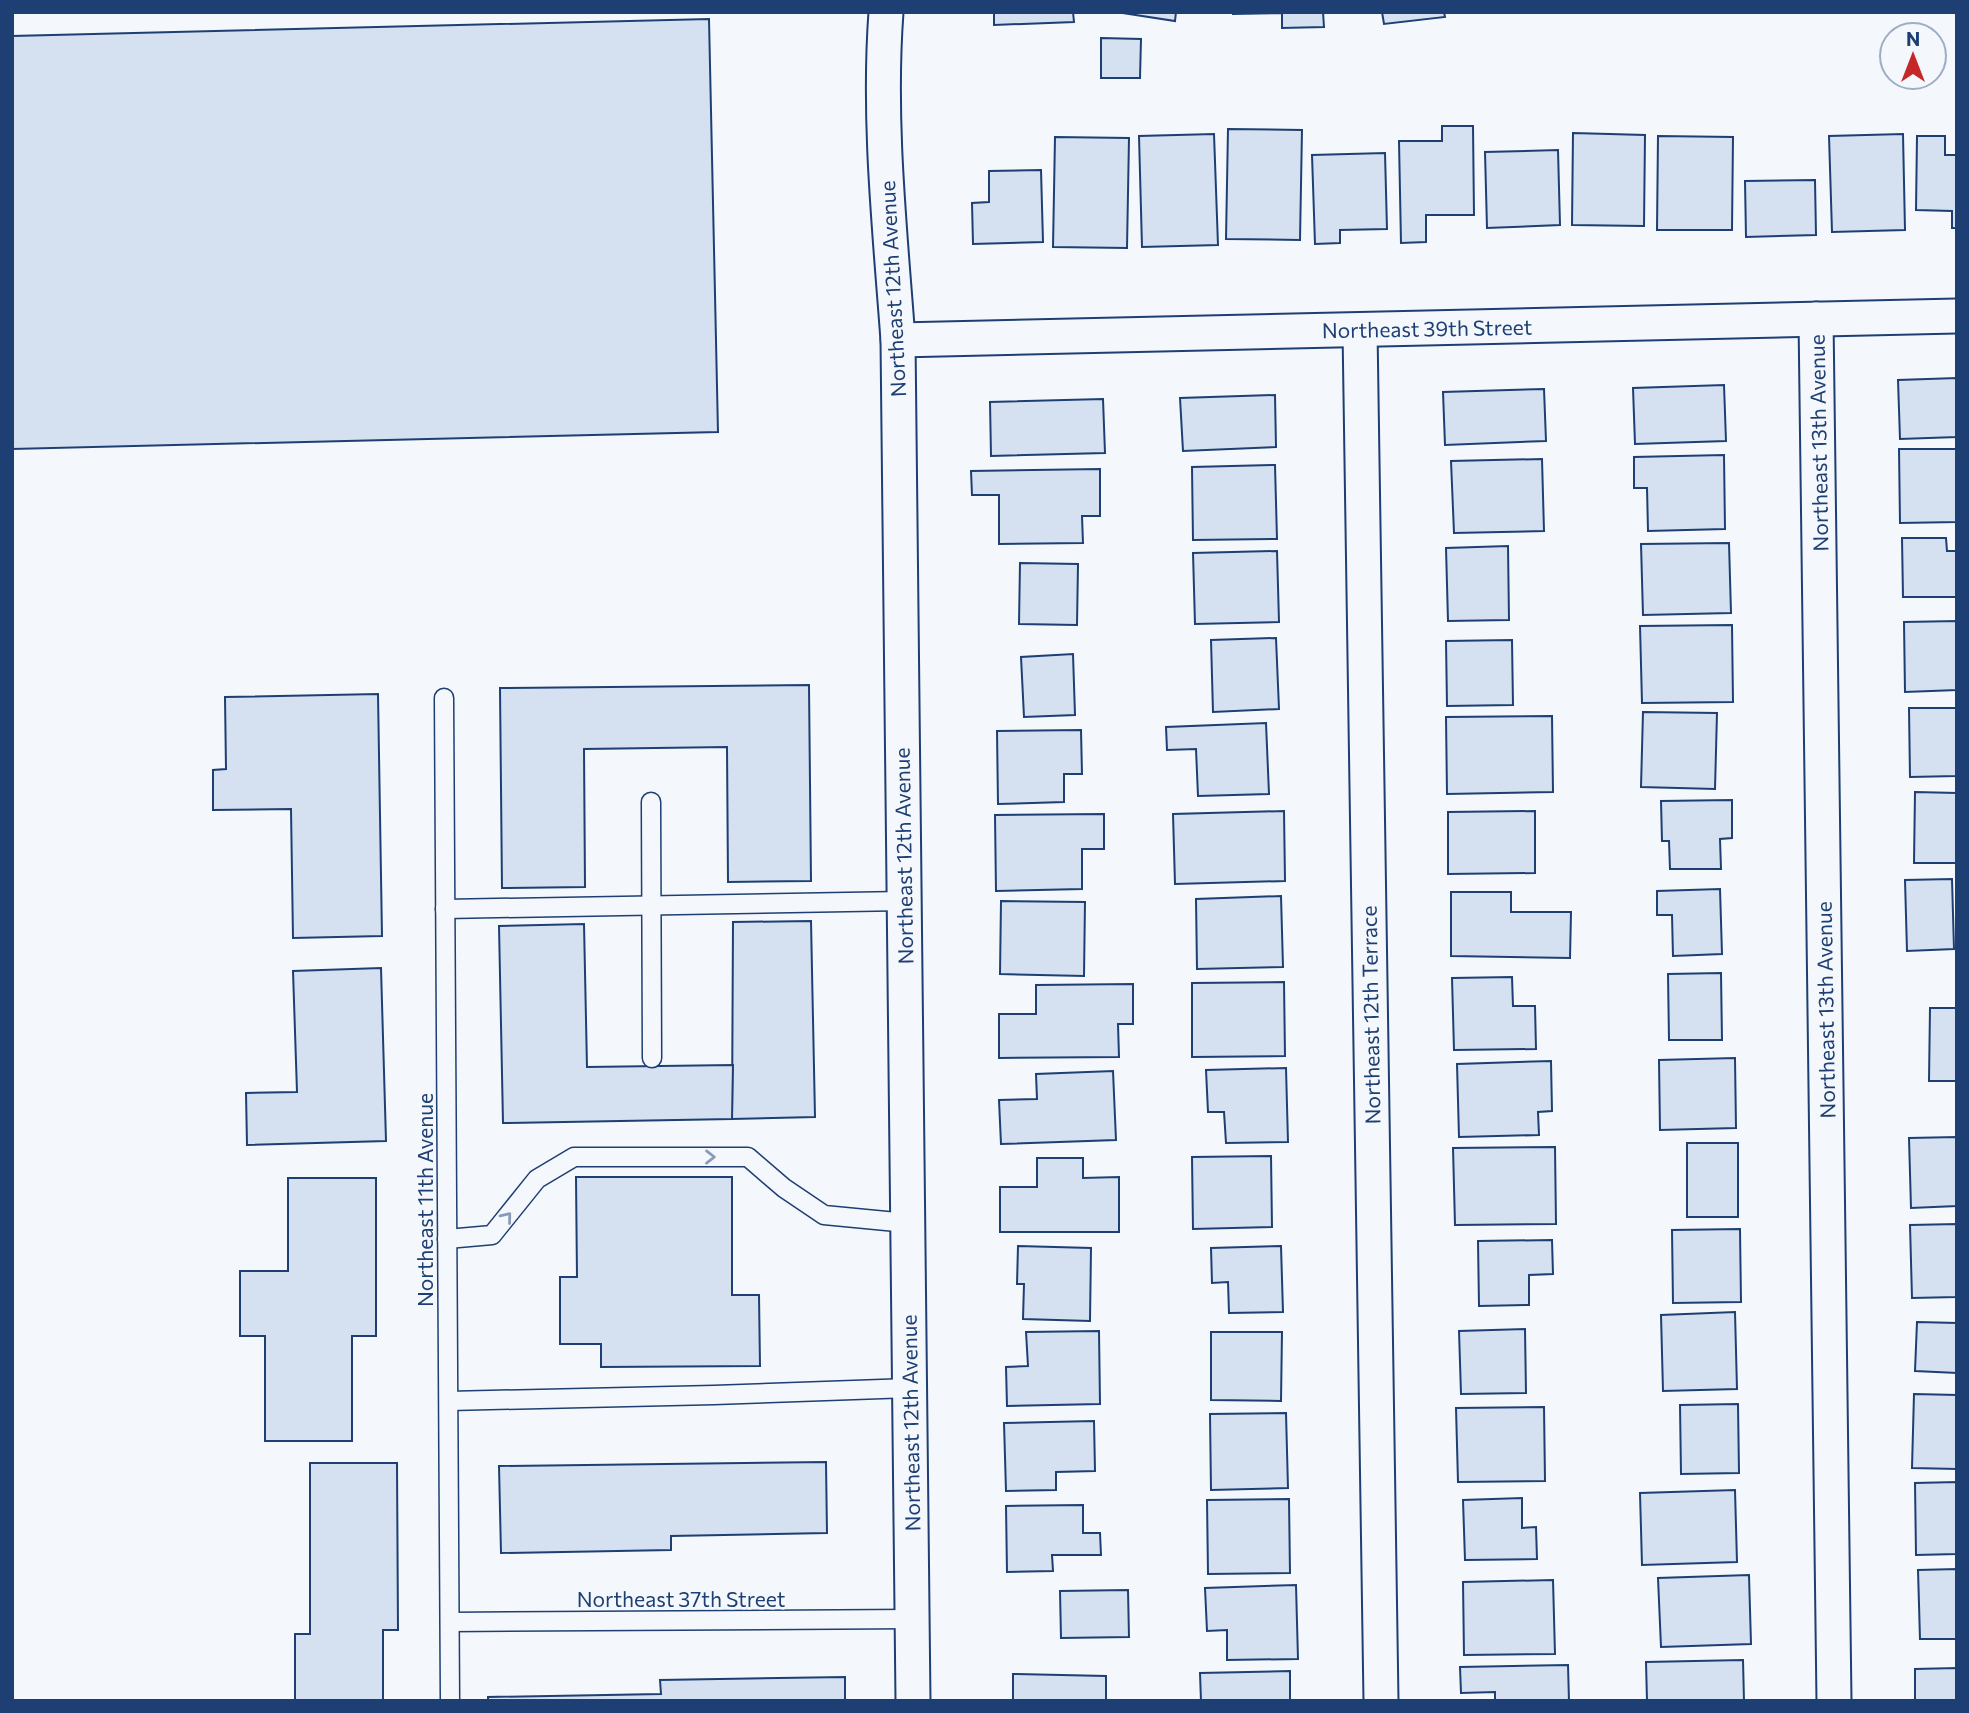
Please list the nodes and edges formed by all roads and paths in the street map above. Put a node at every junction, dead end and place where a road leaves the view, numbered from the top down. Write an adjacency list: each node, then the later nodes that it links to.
1 (886, 12): 5 (street, Northeast 12th Avenue)
2 (1957, 316): 3 (street, Northeast 39th Street)
3 (1816, 318): 4 (street, Northeast 39th Street); 21 (street, Northeast 13th Avenue)
4 (1360, 330): 5 (street, Northeast 39th Street); 20 (street, Northeast 12th Terrace)
5 (898, 340): 8 (street, Northeast 12th Avenue)
6 (444, 698): 10 (lane, Northeast 11th Avenue)
7 (651, 802): 9 (lane)
8 (904, 901): 9 (lane); 12 (street, Northeast 12th Avenue)
9 (652, 906): 10 (lane); 11 (lane)
10 (445, 909): 13 (lane, Northeast 11th Avenue)
11 (652, 1058)
12 (907, 1223): 13 (lane, one-way to 12); 14 (street, Northeast 12th Avenue)
13 (447, 1239): 15 (lane, Northeast 11th Avenue)
14 (910, 1388): 15 (lane); 16 (street, Northeast 12th Avenue)
15 (449, 1401): 17 (lane, Northeast 11th Avenue)
16 (912, 1619): 17 (lane, Northeast 37th Street); 19 (street, Northeast 12th Avenue)
17 (450, 1622): 18 (lane, Northeast 11th Avenue)
18 (450, 1701)
19 (913, 1701)
20 (1381, 1701)
21 (1834, 1701)

